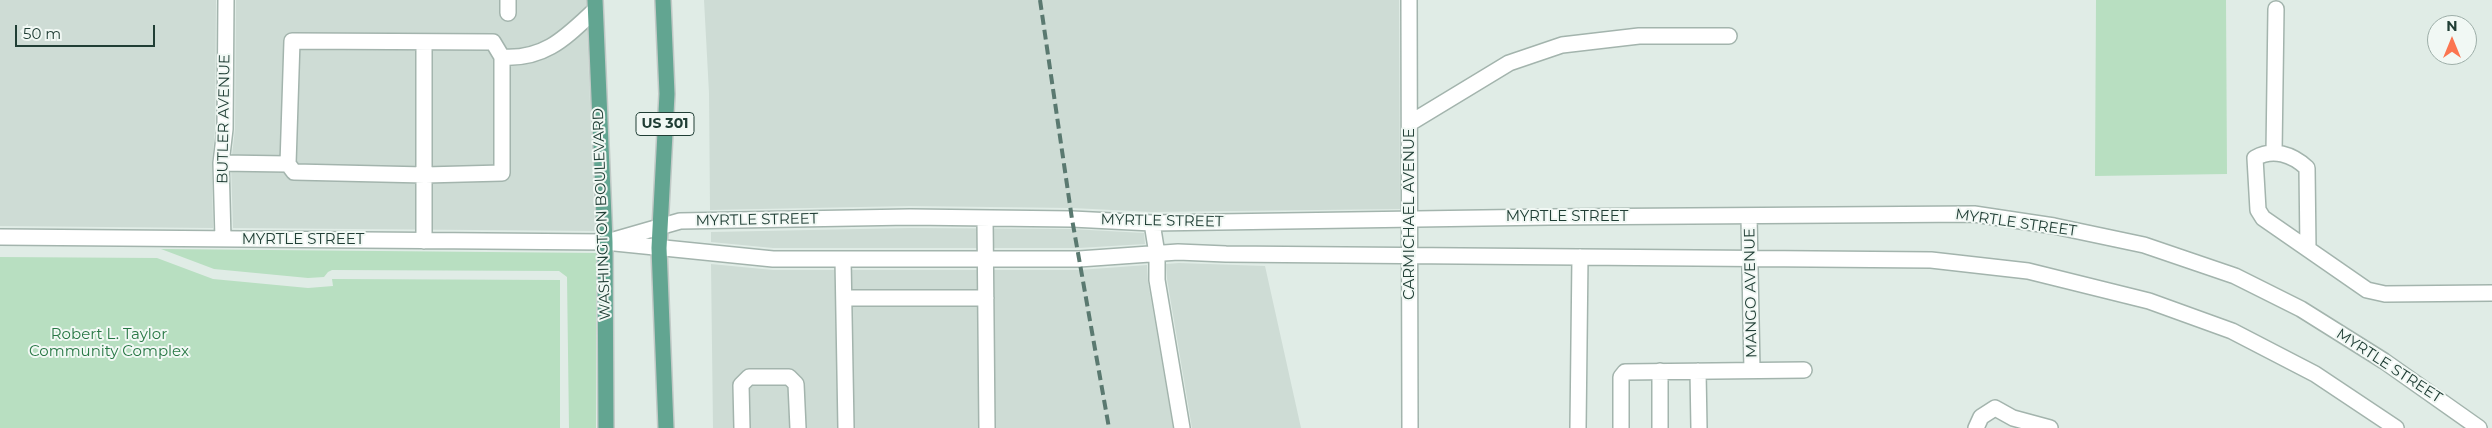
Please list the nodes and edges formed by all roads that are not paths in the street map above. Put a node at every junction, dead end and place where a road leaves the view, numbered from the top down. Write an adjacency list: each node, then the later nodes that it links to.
1 (226, 0): 11 (street, BUTLER AVENUE)
2 (663, 0): 18 (main road, US 301)
3 (1409, 0): 9 (street, CARMICHAEL AVENUE)
4 (595, 5): 8 (street); 22 (main road, WASHINGTON BOULEVARD)
5 (2276, 9): 10 (street)
6 (1729, 36): 9 (street)
7 (424, 42): 8 (street); 12 (street); 13 (street)
8 (502, 58): 13 (street)
9 (1410, 123): 16 (street, CARMICHAEL AVENUE)
10 (2274, 154): 24 (street); 24 (street)
11 (221, 163): 12 (street); 20 (street, BUTLER AVENUE)
12 (288, 164): 13 (street)
13 (425, 175): 21 (street)
14 (1749, 217): 16 (street, MYRTLE STREET); 30 (street, MANGO AVENUE); 53 (street, MYRTLE STREET)
15 (985, 218): 17 (street, MYRTLE STREET); 18 (street, MYRTLE STREET); 29 (street)
16 (1410, 220): 17 (street, MYRTLE STREET); 26 (street, CARMICHAEL AVENUE)
17 (1152, 223): 25 (street)
18 (660, 227): 22 (street, MYRTLE STREET); 23 (main road, US 301)
19 (0, 237): 20 (street, MYRTLE STREET)
20 (223, 239): 21 (street, MYRTLE STREET)
21 (424, 240): 22 (street, MYRTLE STREET)
22 (605, 242): 23 (street, MYRTLE STREET); 38 (main road, WASHINGTON BOULEVARD)
23 (658, 248): 28 (street, MYRTLE STREET); 39 (main road, US 301)
24 (2308, 249): 31 (street)
25 (1157, 254): 26 (street, MYRTLE STREET); 29 (street, MYRTLE STREET); 44 (street)
26 (1411, 255): 27 (street, MYRTLE STREET); 45 (street, CARMICHAEL AVENUE)
27 (1580, 257): 30 (street, MYRTLE STREET); 46 (street)
28 (843, 259): 29 (street, MYRTLE STREET); 32 (street)
29 (985, 259): 33 (street)
30 (1750, 260): 34 (street, MANGO AVENUE); 52 (street, MYRTLE STREET)
31 (2492, 293)
32 (844, 298): 33 (street); 42 (street)
33 (986, 298): 43 (street)
34 (1752, 370): 35 (street); 37 (street)
35 (1804, 370)
36 (1660, 371): 37 (street); 47 (street); 48 (street)
37 (1698, 371): 49 (street)
38 (606, 428)
39 (666, 428)
40 (742, 428): 41 (street)
41 (798, 428)
42 (846, 428)
43 (987, 428)
44 (1182, 428)
45 (1410, 428)
46 (1578, 428)
47 (1621, 428)
48 (1660, 428)
49 (1698, 428)
50 (1976, 428): 51 (street)
51 (2050, 428)
52 (2396, 428)
53 (2479, 428)

